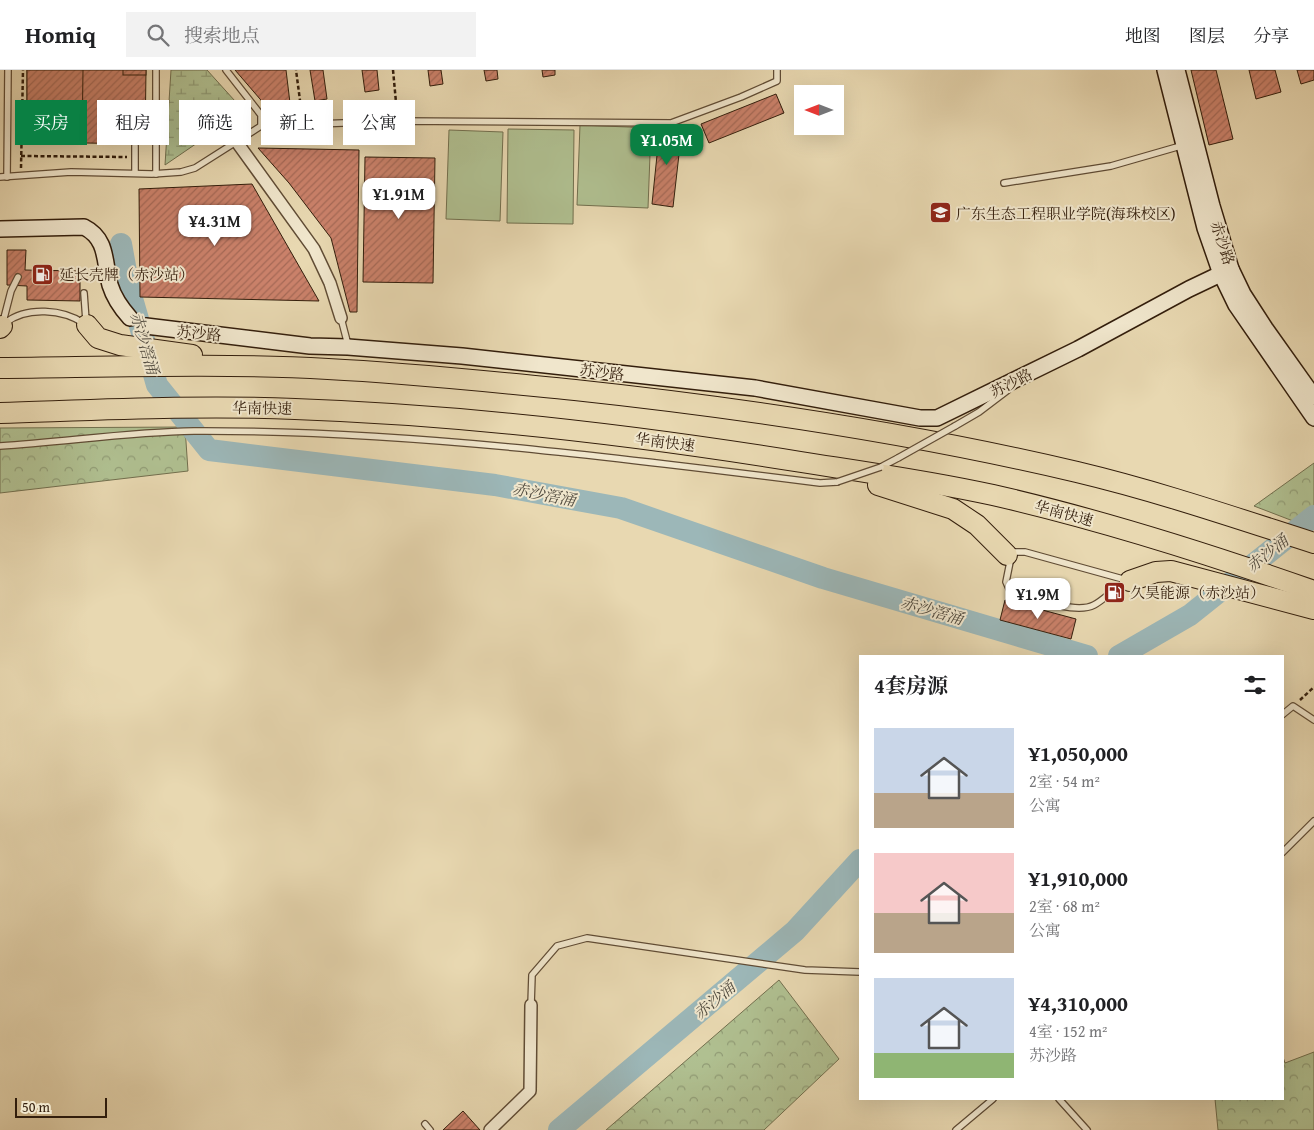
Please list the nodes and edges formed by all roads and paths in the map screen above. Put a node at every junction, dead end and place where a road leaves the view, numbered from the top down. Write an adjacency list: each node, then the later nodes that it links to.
1 (8, 70): 26 (lane)
2 (23, 70): 20 (path)
3 (156, 70): 23 (lane)
4 (226, 70): 12 (lane)
5 (296, 70): 10 (path)
6 (393, 70): 11 (path)
7 (777, 70): 13 (lane)
8 (1164, 70): 18 (street)
9 (1177, 70): 29 (street, 赤沙路)
10 (299, 100)
11 (396, 100)
12 (261, 115)
13 (415, 121)
14 (261, 126): 15 (lane)
15 (251, 132)
16 (229, 145): 23 (lane)
17 (240, 145): 33 (street)
18 (1184, 145): 27 (lane); 29 (street)
19 (135, 146): 21 (lane)
20 (22, 156): 21 (path); 24 (path)
21 (135, 157): 22 (lane)
22 (136, 173): 23 (lane); 24 (lane)
23 (156, 174)
24 (21, 176): 26 (lane)
25 (0, 177): 26 (lane)
26 (7, 177)
27 (1004, 183)
28 (0, 229): 32 (street, 苏沙路)
29 (1226, 271): 40 (street, 苏沙路); 41 (street, 赤沙路); 43 (street)
30 (18, 277): 35 (lane)
31 (84, 293): 36 (lane)
32 (130, 318): 34 (street, 苏沙路)
33 (341, 318): 37 (lane)
34 (146, 326): 37 (street, 苏沙路)
35 (1, 327): 36 (lane)
36 (92, 332): 38 (highway)
37 (348, 347): 40 (street, 苏沙路)
38 (192, 360): 39 (highway); 46 (highway)
39 (0, 368)
40 (1034, 371): 44 (lane, bridge)
41 (1314, 396)
42 (0, 413): 45 (highway, 华南快速)
43 (1314, 418)
44 (0, 446)
45 (784, 459): 47 (highway); 49 (highway, 华南快速)
46 (1313, 542)
47 (1007, 555): 48 (lane); 48 (lane)
48 (1130, 581): 50 (highway)
49 (1314, 591)
50 (1314, 609)
51 (1314, 688): 52 (path)
52 (1293, 706): 53 (lane); 54 (lane)
53 (1284, 713)
54 (1314, 720)
55 (1314, 821): 56 (lane)
56 (1284, 851)
57 (859, 972): 58 (lane)
58 (531, 1005): 63 (street)
59 (992, 1100): 64 (lane)
60 (1060, 1100): 65 (lane)
61 (425, 1124): 62 (lane)
62 (430, 1130)
63 (490, 1130)
64 (956, 1130)
65 (1087, 1130)

